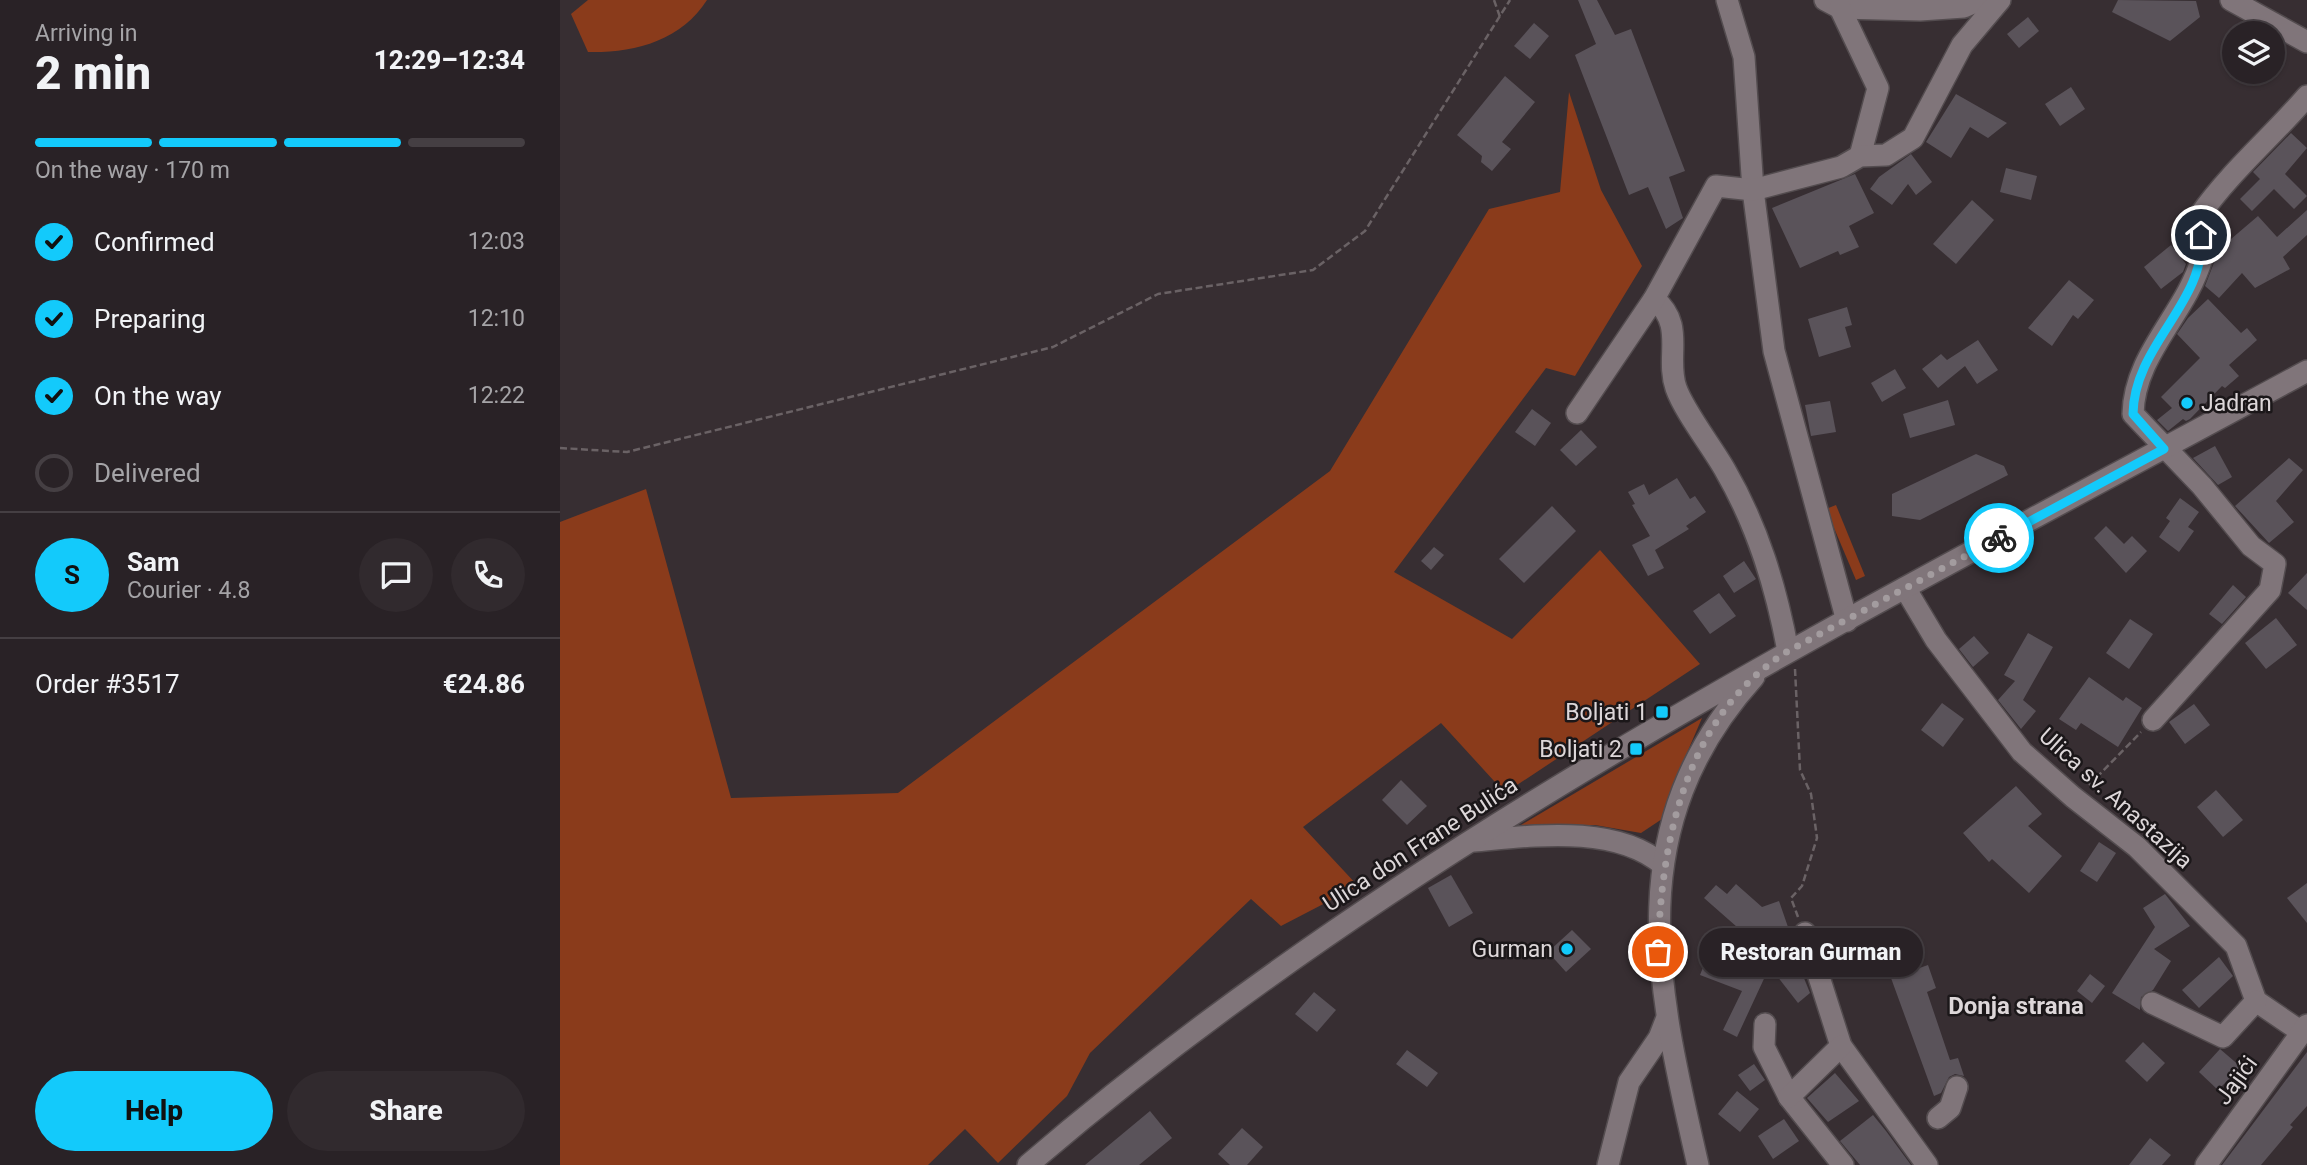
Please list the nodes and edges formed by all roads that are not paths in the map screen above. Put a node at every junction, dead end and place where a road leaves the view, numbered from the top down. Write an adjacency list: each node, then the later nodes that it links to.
1 (1727, 0): 9 (street)
2 (1980, 0): 5 (street)
3 (2000, 0): 8 (street)
4 (2231, 0): 6 (street)
5 (1833, 4): 8 (street)
6 (2307, 42)
7 (2307, 96): 13 (street)
8 (1860, 156): 9 (street)
9 (1753, 190): 10 (street); 15 (street)
10 (1654, 299): 12 (street); 16 (street)
11 (2307, 371): 13 (street, Ulica don Frane Bulića)
12 (1577, 412)
13 (2164, 449): 14 (street, Ulica don Frane Bulića); 18 (street)
14 (1905, 588): 15 (street, Ulica don Frane Bulića); 22 (street, Ulica sv. Anastazija)
15 (1847, 621): 16 (street, Ulica don Frane Bulića)
16 (1788, 651): 17 (street, Ulica don Frane Bulića)
17 (1768, 663): 19 (street, Ulica don Frane Bulića); 20 (street)
18 (2152, 720)
19 (1469, 841): 20 (street); 33 (street, Ulica don Frane Bulića)
20 (1663, 865): 24 (street)
21 (1805, 933): 27 (street)
22 (2256, 1001): 23 (street); 26 (street)
23 (2152, 1003)
24 (1666, 1020): 28 (street); 29 (street)
25 (1765, 1024): 31 (street)
26 (2305, 1029): 38 (street, Jajići)
27 (1841, 1046): 31 (street); 37 (street)
28 (1678, 1080): 29 (street); 35 (street)
29 (1629, 1082): 34 (street)
30 (1957, 1087): 32 (street)
31 (1789, 1097): 36 (street)
32 (1938, 1118)
33 (1028, 1165)
34 (1608, 1165)
35 (1698, 1165)
36 (1843, 1165)
37 (1927, 1165)
38 (2206, 1165)

